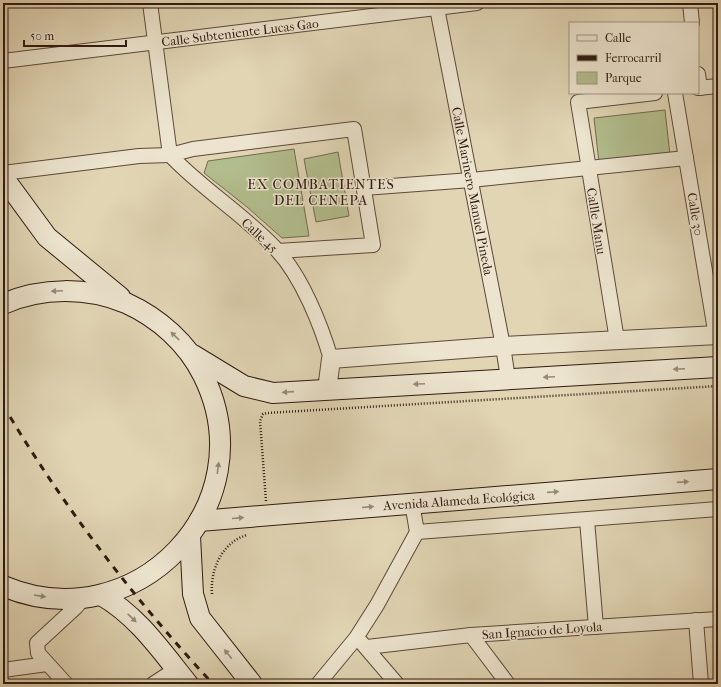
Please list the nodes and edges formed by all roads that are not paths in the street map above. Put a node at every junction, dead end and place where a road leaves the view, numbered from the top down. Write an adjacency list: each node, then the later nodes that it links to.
1 (150, 3): 6 (street)
2 (477, 3): 4 (street, Calle Subteniente Lucas Gao)
3 (690, 3): 5 (street)
4 (437, 5): 6 (street, Calle Subteniente Lucas Gao); 17 (street, Calle Marinero Manuel Pineda)
5 (692, 22)
6 (155, 42): 7 (street, Calle Subteniente Lucas Gao); 12 (street)
7 (3, 61)
8 (718, 86): 9 (street)
9 (699, 88)
10 (646, 94): 14 (street, Callle Manu)
11 (675, 94): 13 (street, Calle 30)
12 (170, 155): 15 (street); 18 (street); 19 (street, Calle 45)
13 (686, 158): 14 (street); 22 (street, Calle 30)
14 (589, 168): 17 (street); 23 (street, Callle Manu)
15 (3, 173)
16 (3, 177): 21 (main road)
17 (471, 180): 18 (street); 24 (street, Calle Marinero Manuel Pineda)
18 (364, 188): 19 (street)
19 (278, 251): 26 (street, Calle 45)
20 (3, 304): 21 (main road, one-way to 20)
21 (135, 307): 25 (main road, one-way to 21)
22 (717, 336): 23 (street)
23 (617, 340): 24 (street)
24 (503, 346): 26 (street); 28 (street, Calle Marinero Manuel Pineda)
25 (189, 352): 29 (main road, one-way to 25); 34 (main road, one-way to 25)
26 (331, 359): 29 (street)
27 (718, 367): 28 (main road, one-way to 28)
28 (508, 379): 29 (main road, one-way to 29)
29 (327, 390)
30 (718, 479): 31 (main road, Avenida Alameda Ecológica, one-way to 30)
31 (412, 503): 34 (main road, Avenida Alameda Ecológica, one-way to 31); 35 (street)
32 (718, 509): 33 (street)
33 (587, 520): 35 (street); 40 (street)
34 (195, 529): 37 (main road); 49 (main road, one-way to 34)
35 (417, 532): 42 (street)
36 (3, 586): 37 (main road, one-way to 37)
37 (92, 596): 43 (street); 44 (main road, one-way to 44)
38 (718, 619): 39 (street, San Ignacio de Loyola)
39 (696, 620): 40 (street, San Ignacio de Loyola); 53 (street)
40 (596, 627): 41 (street, San Ignacio de Loyola)
41 (471, 635): 42 (street, San Ignacio de Loyola); 52 (street)
42 (361, 642): 50 (street); 51 (street)
43 (47, 664): 45 (street); 46 (street)
44 (176, 669): 47 (street); 48 (main road)
45 (3, 670)
46 (66, 684)
47 (153, 684)
48 (188, 684)
49 (252, 684)
50 (318, 684)
51 (397, 684)
52 (508, 684)
53 (701, 684)

